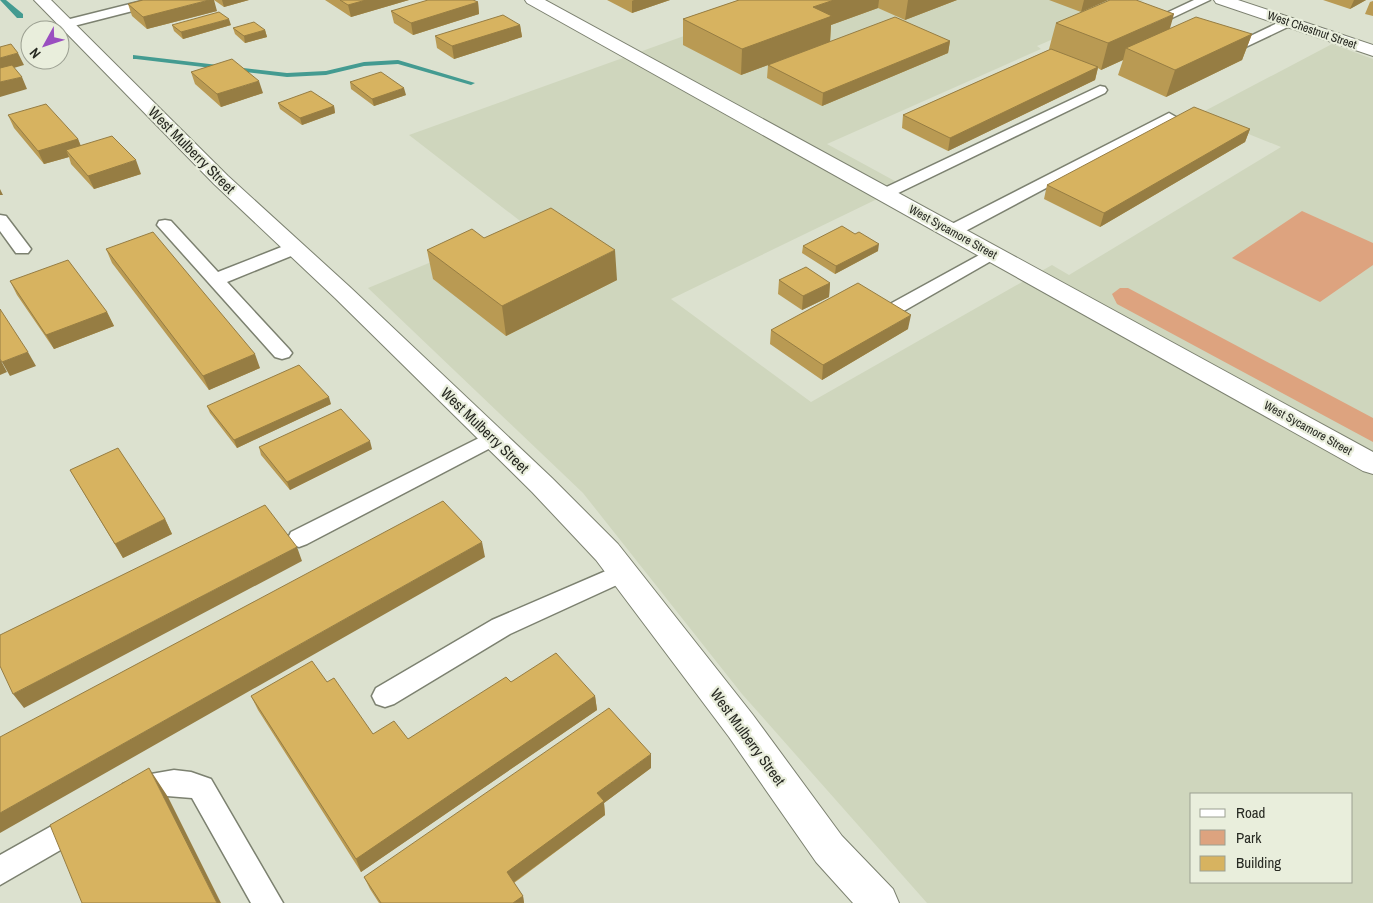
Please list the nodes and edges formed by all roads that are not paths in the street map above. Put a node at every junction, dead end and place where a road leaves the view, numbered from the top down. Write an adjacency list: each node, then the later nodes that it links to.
1 (42, 0): 6 (street, West Mulberry Street)
2 (160, 0): 8 (lane)
3 (533, 0): 15 (street, West Sycamore Street)
4 (1204, 0): 9 (lane)
5 (1222, 0): 7 (street, West Chestnut Street)
6 (62, 20)
7 (1288, 22): 11 (lane); 12 (street, West Chestnut Street)
8 (70, 23)
9 (1151, 24)
10 (70, 28): 19 (street, West Mulberry Street)
11 (1228, 50)
12 (1373, 51)
13 (1100, 90): 15 (lane)
14 (1169, 117): 18 (lane)
15 (884, 194): 18 (street, West Sycamore Street)
16 (0, 220): 20 (lane)
17 (165, 225): 22 (lane)
18 (952, 231): 21 (street, West Sycamore Street)
19 (295, 248): 22 (lane); 25 (street, West Mulberry Street)
20 (22, 249)
21 (992, 253): 23 (lane); 26 (street, West Sycamore Street)
22 (215, 280): 24 (lane)
23 (896, 308)
24 (282, 353)
25 (493, 438): 27 (lane); 28 (street, West Mulberry Street)
26 (1373, 464)
27 (299, 538)
28 (622, 573): 29 (lane); 31 (street, West Mulberry Street)
29 (385, 696)
30 (0, 871): 32 (lane)
31 (873, 901)
32 (268, 903)

